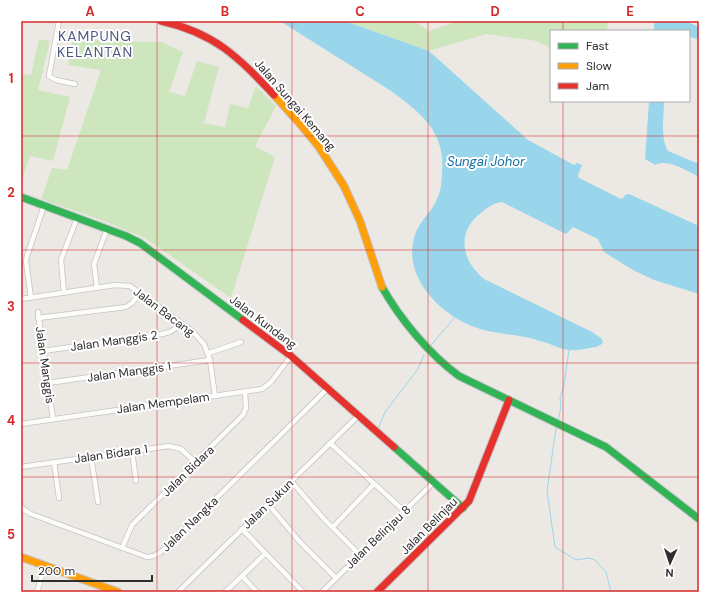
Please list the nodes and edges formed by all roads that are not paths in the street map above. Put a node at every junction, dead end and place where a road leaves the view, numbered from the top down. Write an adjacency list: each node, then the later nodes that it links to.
1 (59, 21): 3 (street)
2 (161, 21): 25 (street, Jalan Sungai Kemang)
3 (75, 84)
4 (21, 197): 5 (street, Jalan Kundang)
5 (44, 206): 6 (street, Jalan Kundang); 11 (street)
6 (77, 218): 7 (street, Jalan Kundang); 9 (street)
7 (107, 229): 8 (street); 19 (street, Jalan Kundang)
8 (97, 288): 9 (street, Jalan Bacang); 10 (street, Jalan Bacang)
9 (64, 293): 11 (street, Jalan Bacang)
10 (140, 293): 14 (street); 15 (street, Jalan Bacang)
11 (31, 298): 12 (street, Jalan Bacang)
12 (21, 299)
13 (38, 312): 14 (street, Jalan Manggis)
14 (38, 318): 17 (street, Jalan Manggis)
15 (182, 324): 17 (street, Jalan Manggis 2); 18 (street, Jalan Bacang)
16 (241, 342): 18 (street)
17 (43, 351): 21 (street, Jalan Manggis)
18 (209, 354): 20 (street, Jalan Bacang)
19 (291, 356): 22 (street, Jalan Kundang); 23 (street, Jalan Mempelam)
20 (210, 360): 21 (street, Jalan Manggis 1); 24 (street, Jalan Bacang)
21 (48, 383): 27 (street, Jalan Manggis)
22 (328, 388): 26 (street, Jalan Kundang); 48 (street, Jalan Nangka)
23 (245, 392): 24 (street, Jalan Mempelam); 33 (street, Jalan Bidara)
24 (215, 396): 27 (street, Jalan Mempelam)
25 (509, 400): 43 (street, Jalan Belinjau); 45 (street, Jalan Sungai Kemang)
26 (359, 415): 29 (street, Jalan Sukun); 37 (street, Jalan Kundang)
27 (53, 419): 28 (street, Jalan Mempelam)
28 (21, 424)
29 (330, 443): 36 (street, Jalan Sukun); 38 (street)
30 (132, 451): 31 (street, Jalan Bidara 1); 33 (street, Jalan Bidara 1); 35 (street)
31 (91, 457): 32 (street, Jalan Bidara 1); 40 (street)
32 (54, 462): 34 (street, Jalan Bidara 1); 39 (street)
33 (196, 462): 48 (street, Jalan Bidara)
34 (21, 467)
35 (136, 481)
36 (291, 481): 41 (street, Jalan Sukun); 46 (street)
37 (434, 482): 43 (street, Jalan Kundang); 44 (street, Jalan Belinjau 8)
38 (374, 484): 44 (street); 46 (street)
39 (59, 498)
40 (98, 502)
41 (268, 504): 47 (street, Jalan Sukun); 54 (street)
42 (21, 505): 48 (street, Jalan Nangka)
43 (463, 508): 62 (street, Jalan Belinjau)
44 (404, 511): 50 (street, Jalan Belinjau 8)
45 (699, 519)
46 (333, 527): 50 (street)
47 (242, 529): 49 (street); 57 (street, Jalan Sukun)
48 (122, 548)
49 (265, 554): 53 (street); 60 (street)
50 (360, 555): 54 (street, Jalan Belinjau 8)
51 (21, 557): 52 (street)
52 (45, 565): 55 (street); 56 (street)
53 (242, 576): 58 (street); 59 (street)
54 (336, 578): 61 (street, Jalan Belinjau 8)
55 (37, 592)
56 (118, 592)
57 (178, 592)
58 (226, 592)
59 (257, 592)
60 (302, 592)
61 (322, 592)
62 (377, 592)

